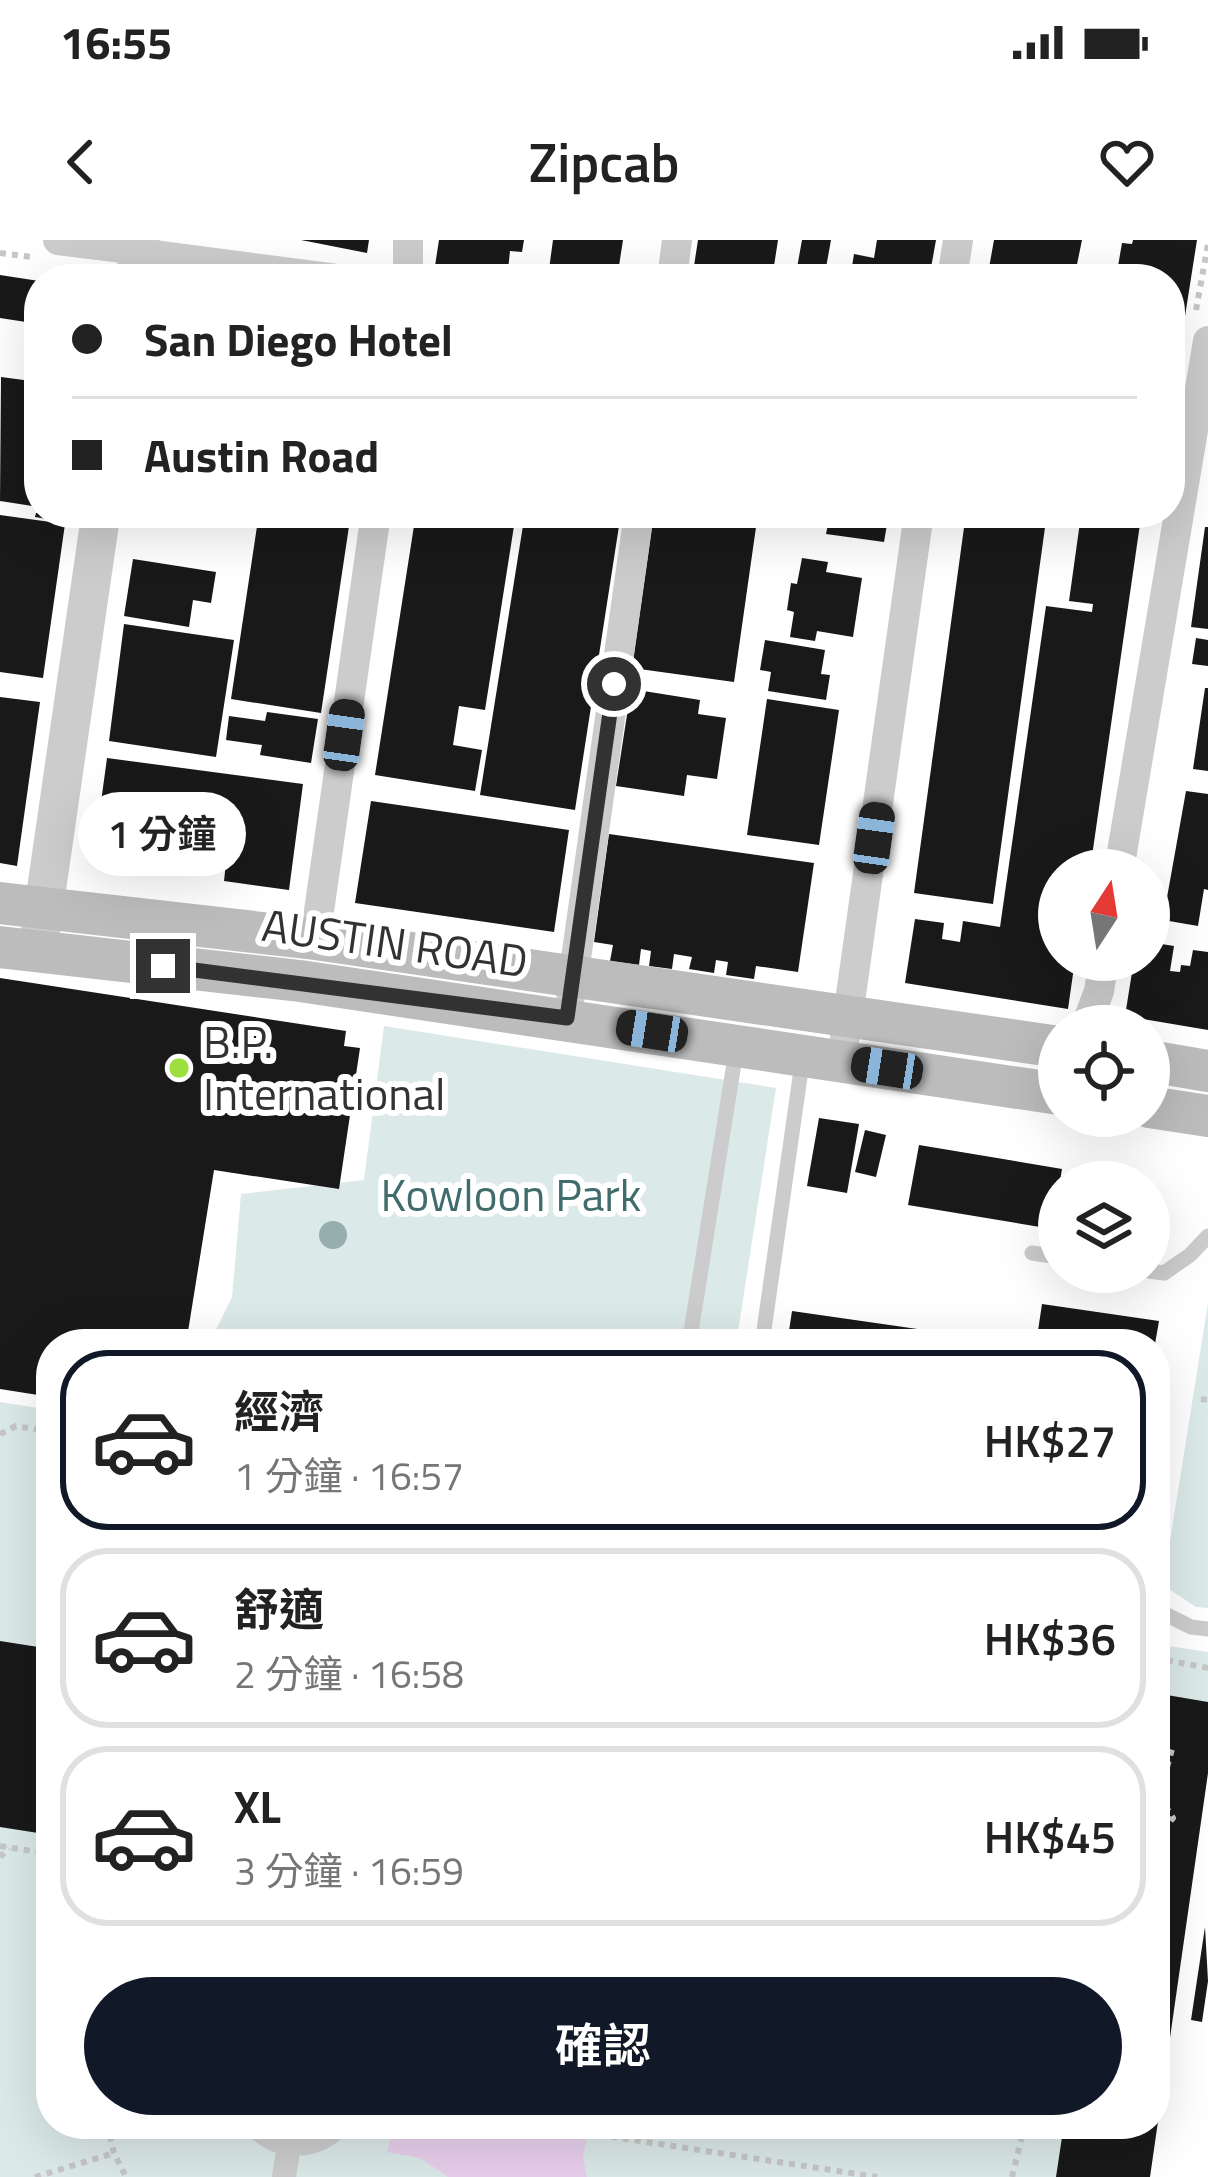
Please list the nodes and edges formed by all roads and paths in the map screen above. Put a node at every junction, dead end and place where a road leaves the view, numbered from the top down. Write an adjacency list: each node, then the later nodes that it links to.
1 (58, 240): 2 (street)
2 (138, 256): 3 (street)
3 (215, 264)
4 (1208, 341): 5 (street)
5 (1191, 406): 6 (street)
6 (1185, 445)
7 (99, 528): 14 (street)
8 (374, 528): 15 (street)
9 (637, 528): 17 (street)
10 (917, 528): 19 (street)
11 (1172, 528): 12 (street)
12 (1122, 849)
13 (0, 903): 14 (main road, AUSTIN ROAD)
14 (44, 908): 15 (main road, AUSTIN ROAD); 16 (street)
15 (315, 939): 17 (main road, AUSTIN ROAD)
16 (19, 950): 18 (main road, AUSTIN ROAD)
17 (573, 975): 18 (street); 19 (main road, AUSTIN ROAD)
18 (567, 1018): 21 (main road, AUSTIN ROAD)
19 (850, 1018): 20 (main road, AUSTIN ROAD); 22 (street)
20 (1038, 1044)
21 (737, 1045): 22 (main road, AUSTIN ROAD); 32 (lane)
22 (822, 1058): 25 (main road, AUSTIN ROAD); 33 (lane)
23 (1170, 1065): 24 (main road)
24 (1208, 1071)
25 (1038, 1091)
26 (1170, 1110): 27 (main road)
27 (1208, 1116)
28 (1208, 1235): 31 (lane)
29 (1032, 1253): 30 (lane)
30 (1038, 1254)
31 (1170, 1269)
32 (691, 1329)
33 (765, 1329)
34 (36, 1429): 35 (path)
35 (0, 1434)
36 (1170, 1616): 37 (lane)
37 (1208, 1629)
38 (1170, 1661): 39 (path)
39 (1208, 1668)
40 (5, 1847): 41 (path); 42 (path)
41 (36, 1852)
42 (0, 1857)
43 (111, 2139): 49 (path)
44 (272, 2139): 48 (street)
45 (320, 2139): 48 (street)
46 (621, 2139): 53 (path)
47 (1021, 2139): 54 (path)
48 (289, 2145): 52 (street)
49 (114, 2153): 50 (path); 51 (path)
50 (35, 2177)
51 (126, 2177)
52 (284, 2177)
53 (877, 2177)
54 (1012, 2177)

